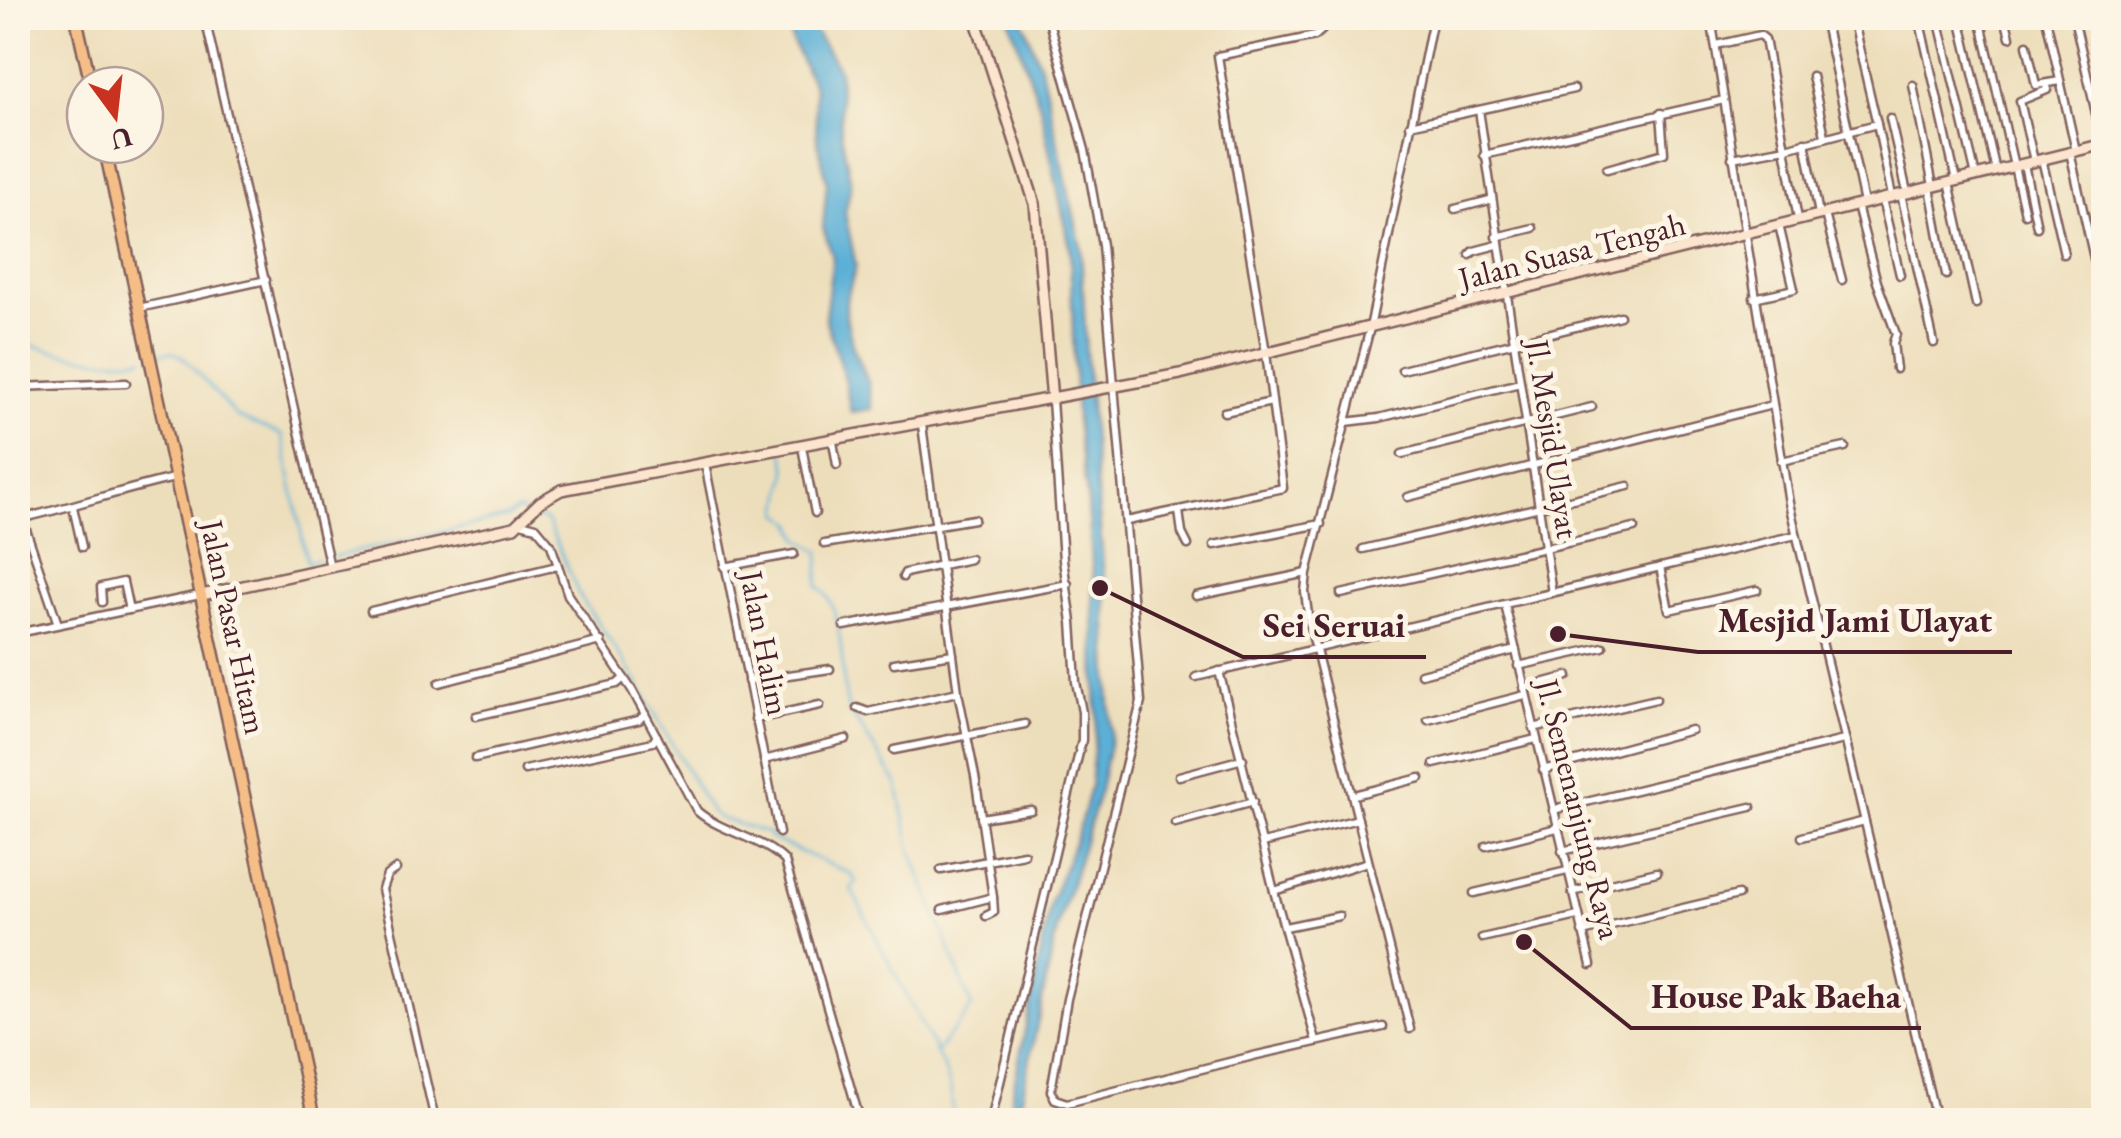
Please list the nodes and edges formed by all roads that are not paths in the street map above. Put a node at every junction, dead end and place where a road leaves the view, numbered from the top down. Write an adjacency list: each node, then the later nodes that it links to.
1 (76, 18): 23 (main road)
2 (205, 18): 67 (street)
3 (975, 18): 85 (main road)
4 (1048, 18): 84 (street)
5 (1322, 18): 78 (street)
6 (1433, 18): 34 (street)
7 (1711, 18): 8 (street); 21 (street)
8 (1721, 18)
9 (1824, 18): 35 (street)
10 (1852, 18): 33 (street)
11 (1918, 18): 49 (street)
12 (1938, 18): 48 (street)
13 (1960, 18): 47 (street)
14 (1980, 18): 43 (street)
15 (2005, 18): 20 (street)
16 (2046, 18): 25 (street)
17 (2074, 18): 38 (street)
18 (2091, 18): 19 (street)
19 (2096, 37)
20 (2010, 38)
21 (1716, 45): 29 (street); 39 (street)
22 (2027, 46): 26 (street)
23 (86, 65)
24 (1812, 76): 36 (street)
25 (2060, 81): 26 (street); 40 (street)
26 (2046, 84): 43 (street)
27 (1913, 85): 50 (street)
28 (1574, 88): 30 (street)
29 (1724, 100): 31 (street); 42 (street)
30 (1479, 110): 34 (street); 41 (street, Jl. Mesjid Ulayat)
31 (1661, 113): 41 (street); 45 (street)
32 (1890, 118): 51 (street)
33 (1876, 124): 35 (street); 51 (street)
34 (1410, 125): 75 (street)
35 (1848, 130): 36 (street); 53 (street)
36 (1825, 136): 37 (street)
37 (1805, 142): 39 (street); 55 (street)
38 (2102, 145): 40 (main road, Jalan Suasa Tengah); 46 (street)
39 (1786, 148): 42 (street); 57 (street)
40 (2073, 152): 43 (main road, Jalan Suasa Tengah); 69 (street)
41 (1484, 154): 52 (street, Jl. Mesjid Ulayat)
42 (1732, 158): 61 (street)
43 (2028, 163): 47 (main road, Jalan Suasa Tengah); 56 (street); 59 (street); 63 (street)
44 (108, 165): 73 (main road, Jalan Pasar Hitam)
45 (1607, 168)
46 (2104, 168)
47 (1996, 170): 48 (main road, Jalan Suasa Tengah)
48 (1976, 176): 49 (main road, Jalan Suasa Tengah)
49 (1953, 181): 50 (main road, Jalan Suasa Tengah); 72 (street)
50 (1932, 186): 51 (main road, Jalan Suasa Tengah); 66 (street)
51 (1896, 195): 53 (main road, Jalan Suasa Tengah); 65 (street); 77 (street)
52 (1490, 200): 54 (street); 62 (street, Jl. Mesjid Ulayat)
53 (1860, 204): 55 (main road, Jalan Suasa Tengah); 80 (street)
54 (1456, 210)
55 (1822, 213): 57 (main road, Jalan Suasa Tengah); 68 (street)
56 (2025, 214)
57 (1798, 219): 58 (main road, Jalan Suasa Tengah)
58 (1779, 224): 61 (main road, Jalan Suasa Tengah); 71 (street)
59 (2038, 226)
60 (1532, 228): 62 (street)
61 (1745, 232): 70 (main road, Jalan Suasa Tengah); 71 (street)
62 (1497, 241): 64 (street); 70 (street, Jl. Mesjid Ulayat)
63 (2064, 254)
64 (1470, 255)
65 (1900, 275)
66 (1946, 275)
67 (266, 280): 73 (street); 128 (street)
68 (1842, 280)
69 (2100, 284)
70 (1505, 294): 75 (main road, Jalan Suasa Tengah); 76 (street, Jl. Mesjid Ulayat)
71 (1757, 297): 87 (street)
72 (1976, 304)
73 (138, 308): 101 (main road, Jalan Pasar Hitam)
74 (1620, 316): 76 (street)
75 (1370, 328): 78 (main road, Jalan Suasa Tengah); 90 (street)
76 (1513, 342): 79 (street); 82 (street, Jl. Mesjid Ulayat)
77 (1934, 343)
78 (1266, 353): 84 (main road, Jalan Suasa Tengah); 86 (street)
79 (1402, 370)
80 (1896, 370)
81 (126, 382): 83 (street)
82 (1520, 383): 90 (street); 91 (street, Jl. Mesjid Ulayat)
83 (18, 387)
84 (1115, 387): 85 (main road, Jalan Suasa Tengah); 111 (street)
85 (1052, 400): 92 (main road, Jalan Suasa Tengah); 131 (street)
86 (1272, 402): 89 (street); 106 (street)
87 (1772, 404): 97 (street); 100 (street)
88 (1592, 406): 91 (street)
89 (1224, 412)
90 (1350, 423): 113 (street)
91 (1526, 424): 96 (street); 100 (street, Jl. Mesjid Ulayat)
92 (922, 425): 93 (main road, Jalan Suasa Tengah); 112 (street)
93 (834, 442): 94 (main road, Jalan Suasa Tengah); 99 (street)
94 (802, 447): 98 (main road, Jalan Suasa Tengah); 107 (street)
95 (1846, 447): 97 (street)
96 (1402, 454)
97 (1781, 460): 115 (street)
98 (705, 464): 110 (main road, Jalan Suasa Tengah); 126 (street, Jalan Halim)
99 (837, 465)
100 (1532, 466): 103 (street); 105 (street, Jl. Mesjid Ulayat)
101 (176, 478): 104 (street); 135 (main road, Jalan Pasar Hitam)
102 (1628, 486): 105 (street)
103 (1408, 498)
104 (73, 507): 108 (street); 119 (street)
105 (1540, 507): 120 (street, Jl. Mesjid Ulayat); 121 (street)
106 (1178, 512): 111 (street); 117 (street)
107 (815, 513)
108 (20, 518): 142 (street)
109 (974, 518): 112 (street)
110 (523, 521): 125 (street); 128 (main road)
111 (1127, 521): 223 (street)
112 (937, 524): 116 (street); 124 (street)
113 (1321, 524): 118 (street); 129 (street)
114 (1634, 528): 120 (street)
115 (1796, 534): 127 (street); 176 (street)
116 (824, 544)
117 (1188, 544)
118 (1214, 545)
119 (82, 547)
120 (1545, 548): 133 (street, Jl. Mesjid Ulayat); 134 (street)
121 (1363, 549)
122 (794, 554): 126 (street)
123 (970, 560): 124 (street)
124 (943, 564): 130 (street); 139 (street)
125 (557, 566): 141 (street); 145 (street)
126 (724, 567): 158 (street, Jalan Halim)
127 (1660, 567): 132 (street); 133 (street)
128 (330, 568): 135 (main road)
129 (1307, 574): 136 (street); 146 (street)
130 (903, 577)
131 (1068, 584): 139 (street); 227 (street)
132 (1757, 590)
133 (1552, 593): 138 (street)
134 (1342, 594)
135 (202, 595): 140 (street); 224 (main road, Jalan Pasar Hitam)
136 (1196, 596)
137 (102, 602): 140 (street)
138 (1505, 605): 146 (street); 148 (street, Jl. Semenanjung Raya)
139 (948, 608): 143 (street); 149 (street)
140 (129, 610): 142 (street)
141 (371, 611)
142 (58, 624): 144 (street)
143 (844, 626)
144 (18, 634)
145 (601, 641): 157 (street); 159 (street)
146 (1316, 647): 153 (street); 186 (street)
147 (1602, 647): 151 (street)
148 (1516, 650): 151 (street, Jl. Semenanjung Raya); 154 (street)
149 (953, 654): 150 (street); 161 (street)
150 (894, 663)
151 (1518, 666): 160 (street, Jl. Semenanjung Raya)
152 (830, 669): 158 (street)
153 (1220, 671): 156 (street); 179 (street)
154 (1420, 674)
155 (1568, 676): 160 (street)
156 (1196, 677)
157 (624, 678): 165 (street); 166 (street)
158 (748, 681): 167 (street, Jalan Halim)
159 (439, 682)
160 (1525, 691): 168 (street); 170 (street, Jl. Semenanjung Raya)
161 (958, 692): 164 (street); 173 (street)
162 (1656, 699): 170 (street)
163 (820, 706): 167 (street)
164 (857, 708)
165 (645, 714): 172 (street); 178 (street)
166 (476, 716)
167 (755, 719): 180 (street, Jalan Halim)
168 (1428, 720)
169 (1024, 724): 173 (street)
170 (1533, 728): 175 (street, Jl. Semenanjung Raya)
171 (1690, 730): 183 (street)
172 (657, 735): 182 (street); 226 (street)
173 (966, 735): 177 (street); 191 (street)
174 (846, 739): 180 (street)
175 (1536, 739): 181 (street); 183 (street, Jl. Semenanjung Raya)
176 (1844, 740): 190 (street); 193 (street)
177 (894, 750)
178 (476, 758)
179 (1244, 759): 184 (street); 187 (street)
180 (764, 760): 196 (street, Jalan Halim)
181 (1434, 764)
182 (525, 770)
183 (1544, 770): 190 (street, Jl. Semenanjung Raya)
184 (1178, 776)
185 (1420, 778): 186 (street)
186 (1354, 796): 192 (street)
187 (1253, 802): 194 (street); 198 (street)
188 (1751, 807): 200 (street)
189 (1031, 810): 191 (street)
190 (1553, 810): 195 (street, Jl. Semenanjung Raya)
191 (981, 818): 202 (street)
192 (1358, 819): 198 (street); 203 (street)
193 (1865, 821): 197 (street); 228 (street)
194 (1175, 823)
195 (1557, 828): 199 (street); 200 (street, Jl. Semenanjung Raya)
196 (779, 833)
197 (1802, 837)
198 (1263, 843): 208 (street)
199 (1486, 846)
200 (1562, 851): 206 (street, Jl. Semenanjung Raya)
201 (1024, 854): 202 (street)
202 (988, 860): 205 (street); 212 (street)
203 (1368, 862): 208 (street); 222 (street)
204 (396, 869): 225 (street)
205 (942, 870)
206 (1568, 871): 209 (street, Jl. Semenanjung Raya); 210 (street)
207 (1656, 872): 209 (street)
208 (1274, 891): 217 (street)
209 (1572, 892): 216 (street, Jl. Semenanjung Raya)
210 (1474, 893)
211 (1738, 895): 218 (street)
212 (993, 898): 213 (street); 214 (street)
213 (942, 910)
214 (986, 916)
215 (1339, 916): 217 (street)
216 (1578, 916): 218 (street, Jl. Semenanjung Raya); 219 (street)
217 (1284, 927): 223 (street)
218 (1582, 932): 220 (street, Jl. Semenanjung Raya)
219 (1482, 938)
220 (1591, 965)
221 (1383, 1027): 223 (street)
222 (1410, 1029)
223 (1316, 1041)
224 (314, 1120)
225 (435, 1120)
226 (860, 1120)
227 (990, 1120)
228 (1936, 1120)

